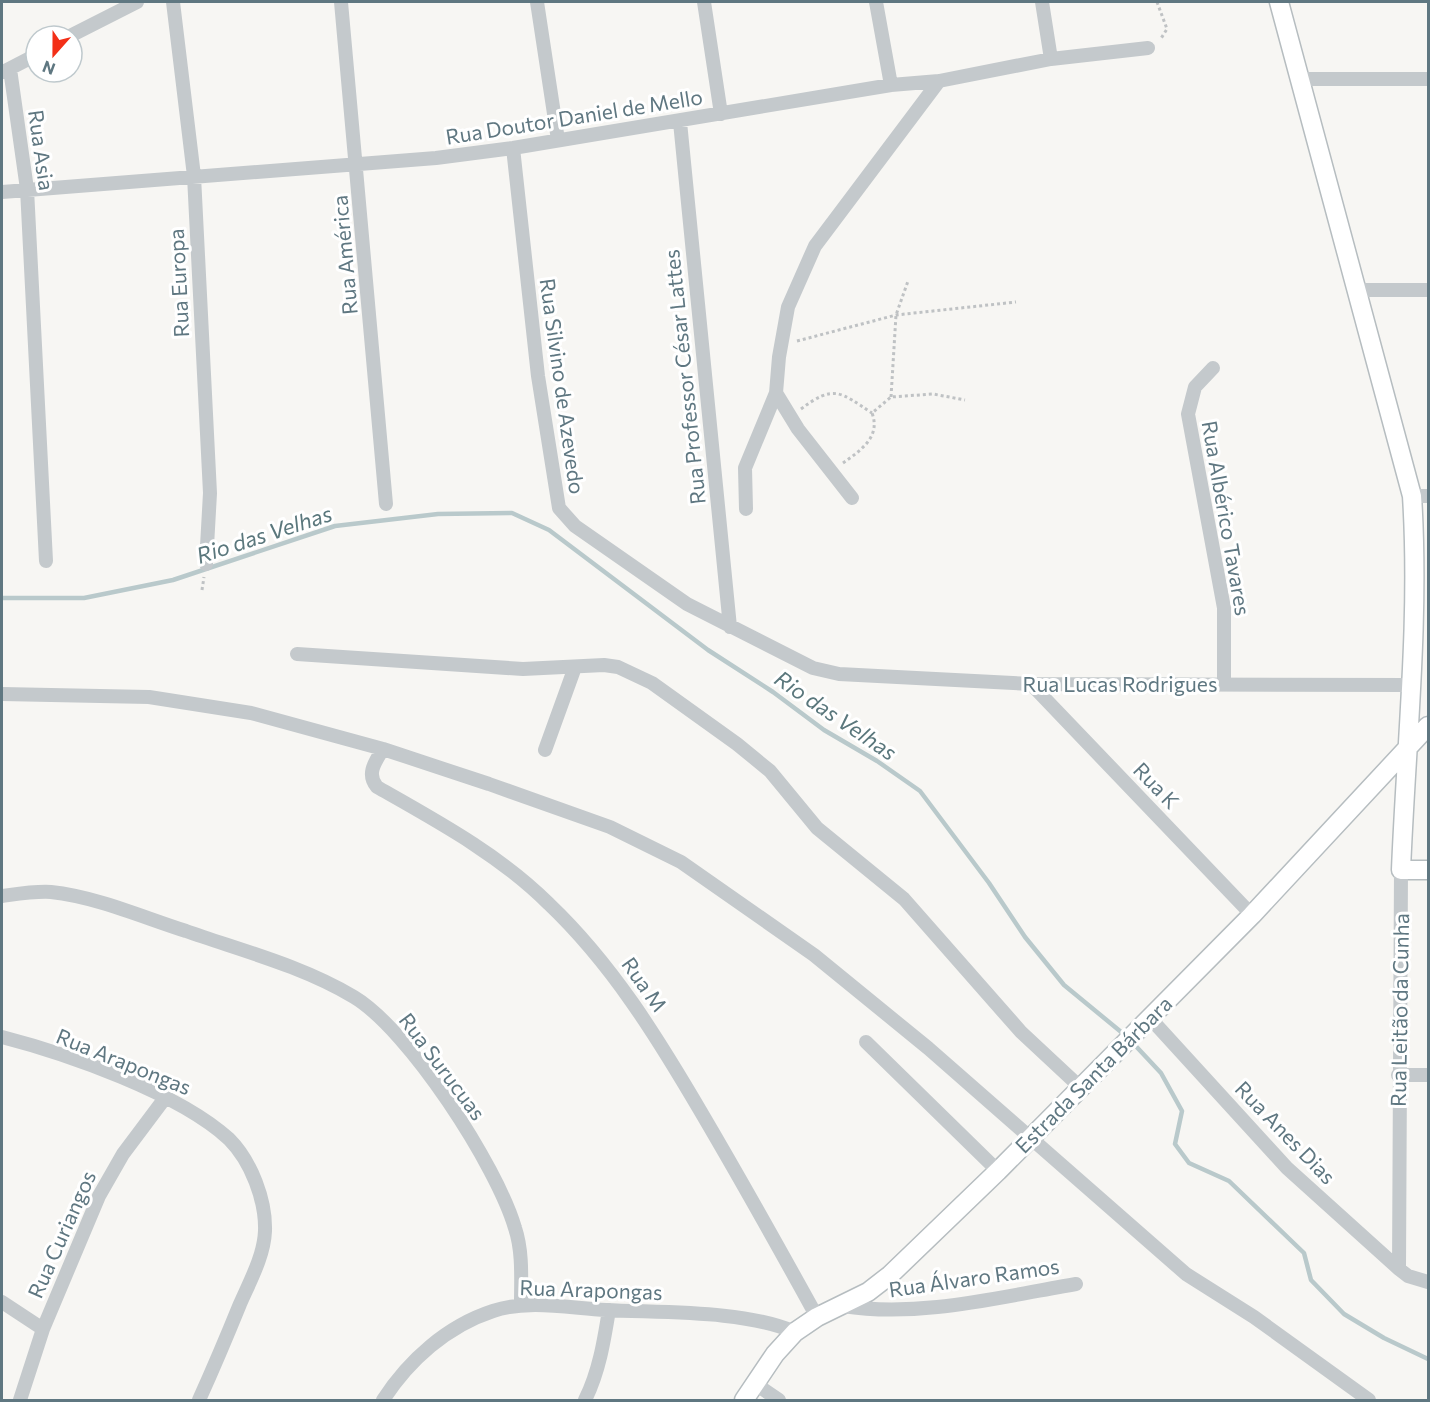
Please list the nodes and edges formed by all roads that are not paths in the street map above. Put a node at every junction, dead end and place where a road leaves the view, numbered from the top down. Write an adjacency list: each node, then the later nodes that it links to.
1 (137, 2): 9 (street)
2 (173, 2): 23 (street, Rua Europa)
3 (341, 2): 22 (street, Rua América)
4 (537, 2): 20 (street)
5 (704, 2): 18 (street)
6 (876, 2): 17 (street)
7 (1042, 2): 11 (street)
8 (1279, 2): 14 (street, Rua Leitão da Cunha)
9 (84, 29)
10 (1148, 48): 11 (street, Rua Doutor Daniel de Mello)
11 (1052, 59): 16 (street, Rua Doutor Daniel de Mello)
12 (24, 61): 13 (street)
13 (6, 71): 24 (street, Rua Asia)
14 (1300, 79): 15 (street); 26 (street, Rua Leitão da Cunha)
15 (1428, 79)
16 (939, 81): 17 (street, Rua Doutor Daniel de Mello); 29 (street)
17 (891, 85): 18 (street, Rua Doutor Daniel de Mello)
18 (721, 114): 19 (street, Rua Doutor Daniel de Mello)
19 (680, 122): 20 (street, Rua Doutor Daniel de Mello); 36 (street, Rua Professor César Lattes)
20 (558, 140): 21 (street, Rua Doutor Daniel de Mello)
21 (513, 148): 22 (street, Rua Doutor Daniel de Mello); 36 (street, Rua Silvino de Azevedo)
22 (357, 163): 23 (street, Rua Doutor Daniel de Mello); 32 (street, Rua América)
23 (194, 176): 24 (street, Rua Doutor Daniel de Mello); 35 (street, Rua Europa)
24 (27, 189): 25 (street, Rua Doutor Daniel de Mello); 34 (street, Rua Asia)
25 (2, 192)
26 (1357, 290): 27 (street); 30 (street, Rua Leitão da Cunha)
27 (1428, 290)
28 (1213, 368): 41 (street, Rua Albérico Tavares)
29 (776, 393): 31 (street); 33 (street)
30 (1420, 496): 42 (street, Rua Leitão da Cunha)
31 (852, 498)
32 (386, 504)
33 (746, 509)
34 (46, 561)
35 (206, 564)
36 (730, 627): 39 (street, Rua Silvino de Azevedo)
37 (297, 654): 38 (street)
38 (574, 667): 46 (street); 57 (street)
39 (813, 668): 40 (street, Rua Lucas Rodrigues)
40 (1031, 684): 41 (street, Rua Lucas Rodrigues); 51 (street, Rua K)
41 (1224, 684): 42 (street, Rua Lucas Rodrigues)
42 (1419, 685): 47 (street, Rua Leitão da Cunha)
43 (2, 694): 45 (street)
44 (1428, 726): 47 (street, Estrada Santa Bárbara)
45 (383, 749): 59 (street); 68 (street, Rua M)
46 (545, 750)
47 (1406, 751): 48 (street, Rua Leitão da Cunha); 51 (street, Estrada Santa Bárbara)
48 (1401, 870): 49 (street); 55 (street, Rua Leitão da Cunha)
49 (1428, 870)
50 (2, 896): 65 (street, Rua Surucuas)
51 (1252, 915): 52 (street, Estrada Santa Bárbara)
52 (1147, 1021): 57 (street, Estrada Santa Bárbara); 61 (street, Rua Anes Dias)
53 (2, 1037): 58 (street, Rua Arapongas)
54 (866, 1042): 60 (street)
55 (1398, 1075): 56 (street); 61 (street, Rua Leitão da Cunha)
56 (1428, 1075)
57 (1080, 1087): 59 (street, Estrada Santa Bárbara)
58 (165, 1098): 69 (street, Rua Curiangos); 73 (street, Rua Arapongas)
59 (1028, 1137): 60 (street, Estrada Santa Bárbara); 78 (street)
60 (998, 1170): 66 (street, Estrada Santa Bárbara)
61 (1399, 1269): 62 (street, Rua Anes Dias)
62 (1428, 1282)
63 (1076, 1284): 66 (street, Rua Álvaro Ramos)
64 (2, 1302): 69 (street)
65 (521, 1304): 67 (street, Rua Arapongas); 74 (street, Rua Arapongas)
66 (843, 1306): 68 (street, Estrada Santa Bárbara)
67 (609, 1310): 70 (street, Rua Arapongas); 75 (street)
68 (817, 1317): 70 (street, Estrada Santa Bárbara)
69 (44, 1329): 72 (street, Rua Curiangos)
70 (795, 1332): 71 (street, Estrada Santa Bárbara)
71 (754, 1383): 76 (street, Estrada Santa Bárbara); 77 (street)
72 (20, 1401)
73 (199, 1401)
74 (383, 1401)
75 (585, 1401)
76 (744, 1401)
77 (779, 1401)
78 (1369, 1401)

